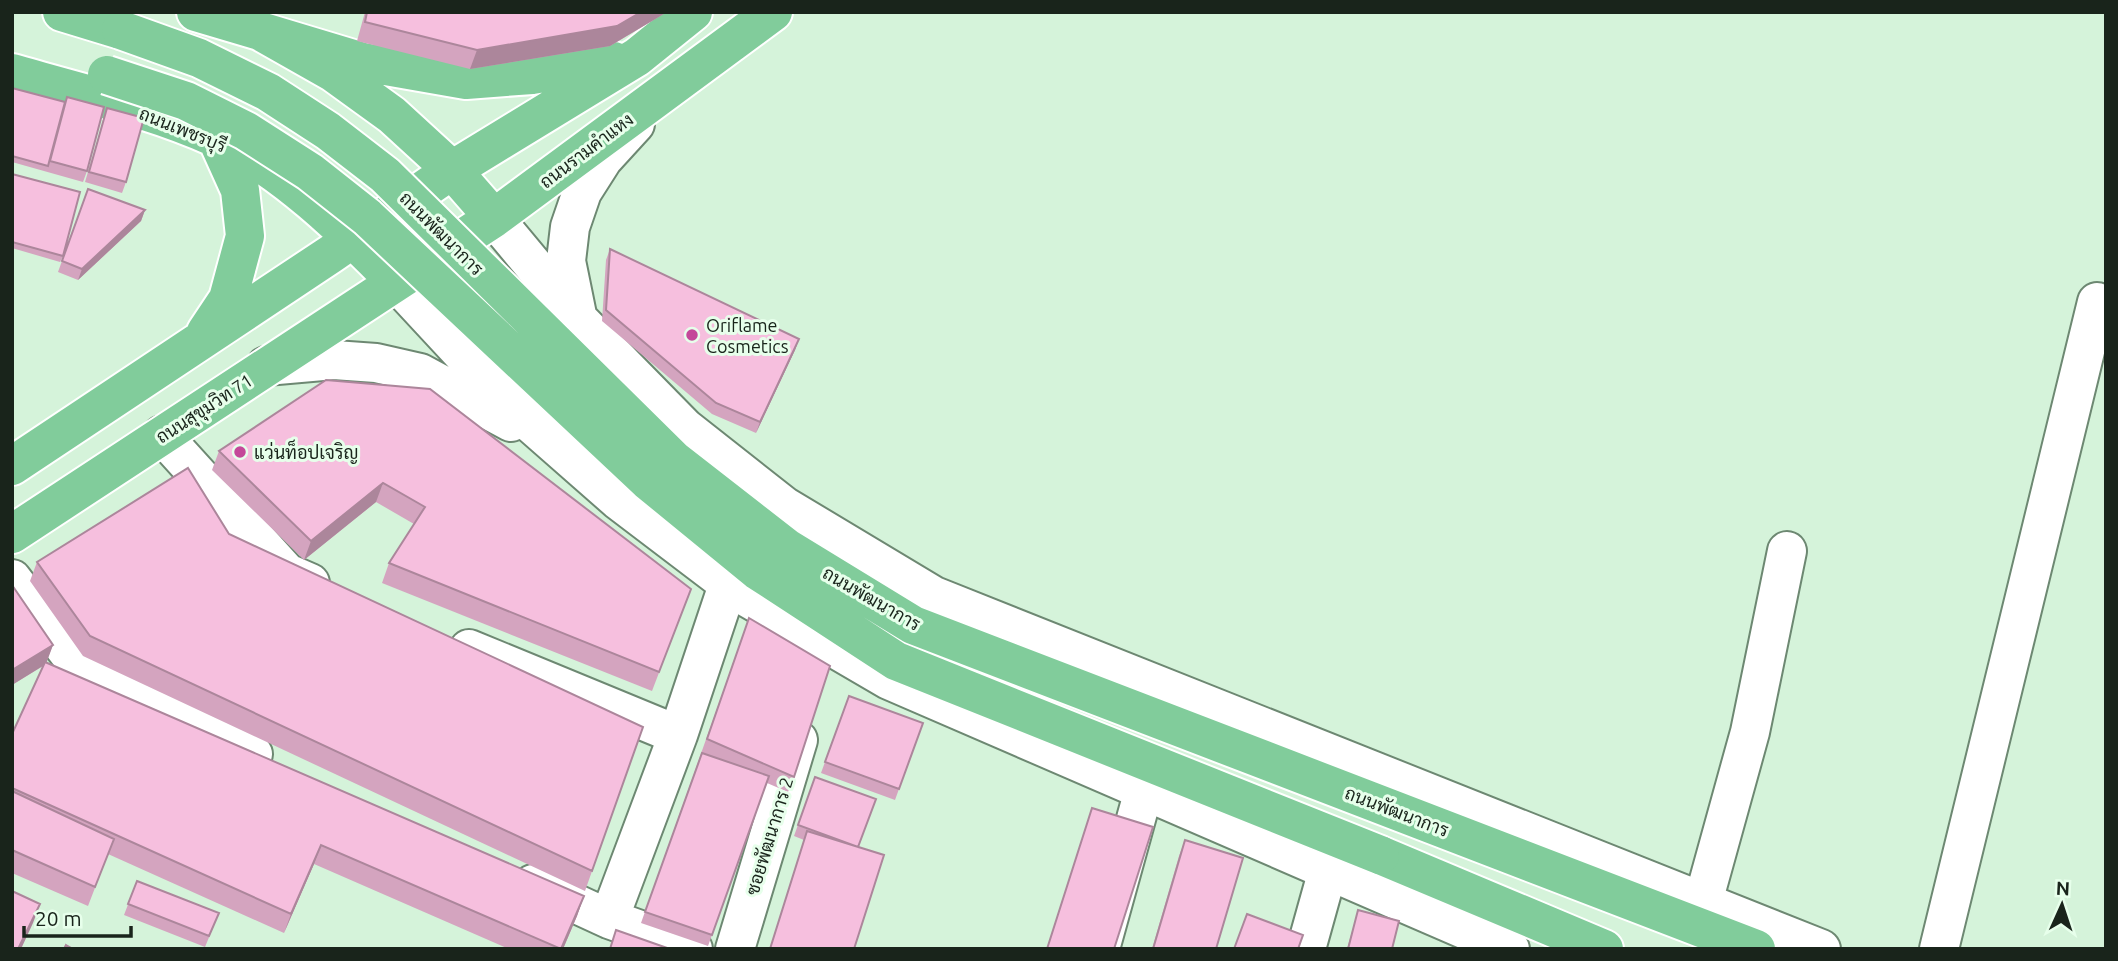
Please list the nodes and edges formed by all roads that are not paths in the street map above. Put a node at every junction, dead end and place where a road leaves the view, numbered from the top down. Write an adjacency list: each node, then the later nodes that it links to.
1 (62, 12): 43 (main road, ถนนพัฒนาการ, bridge)
2 (196, 12): 5 (main road)
3 (693, 12): 7 (main road)
4 (773, 12): 9 (main road, ถนนรามคำแหง)
5 (260, 31): 7 (main road); 11 (main road)
6 (12, 46): 42 (main road, ถนนพัฒนาการ, bridge)
7 (637, 57): 11 (main road)
8 (12, 73): 10 (main road, ถนนเพชรบุรี)
9 (664, 93): 12 (main road, ถนนรามคำแหง); 16 (main road)
10 (217, 139): 13 (main road, ถนนเพชรบุรี); 17 (main road)
11 (452, 170): 12 (main road); 13 (main road)
12 (494, 218): 14 (main road, ถนนรามคำแหง); 16 (main road, ถนนพัฒนาการ)
13 (353, 239): 14 (main road, ถนนเพชรบุรี); 17 (main road)
14 (395, 281): 18 (main road, ถนนสุขุมวิท 71); 20 (main road)
15 (2097, 302): 45 (main road)
16 (579, 320): 24 (main road, ถนนพัฒนาการ)
17 (200, 340): 21 (main road)
18 (267, 366): 19 (main road, ถนนสุขุมวิท 71); 20 (main road)
19 (162, 435): 22 (main road, ถนนสุขุมวิท 71); 27 (main road)
20 (570, 457): 26 (main road)
21 (12, 466)
22 (12, 534)
23 (1787, 551): 35 (main road)
24 (884, 566): 29 (main road, ซอยพัฒนาการ 2); 35 (main road, ถนนพัฒนาการ)
25 (12, 579): 31 (main road)
26 (728, 585): 29 (main road); 30 (main road)
27 (337, 594)
28 (438, 636): 30 (main road)
29 (833, 647): 32 (main road); 38 (main road, ซอยพัฒนาการ 2)
30 (678, 735): 36 (main road)
31 (286, 769)
32 (1144, 790): 34 (main road); 39 (main road)
33 (497, 867): 36 (main road)
34 (1328, 870): 40 (main road); 41 (main road)
35 (1703, 902): 44 (main road, ถนนพัฒนาการ)
36 (609, 919): 37 (main road)
37 (693, 949)
38 (735, 949)
39 (1100, 949)
40 (1306, 949)
41 (1510, 949)
42 (1604, 949)
43 (1756, 949)
44 (1821, 949)
45 (1939, 949)

